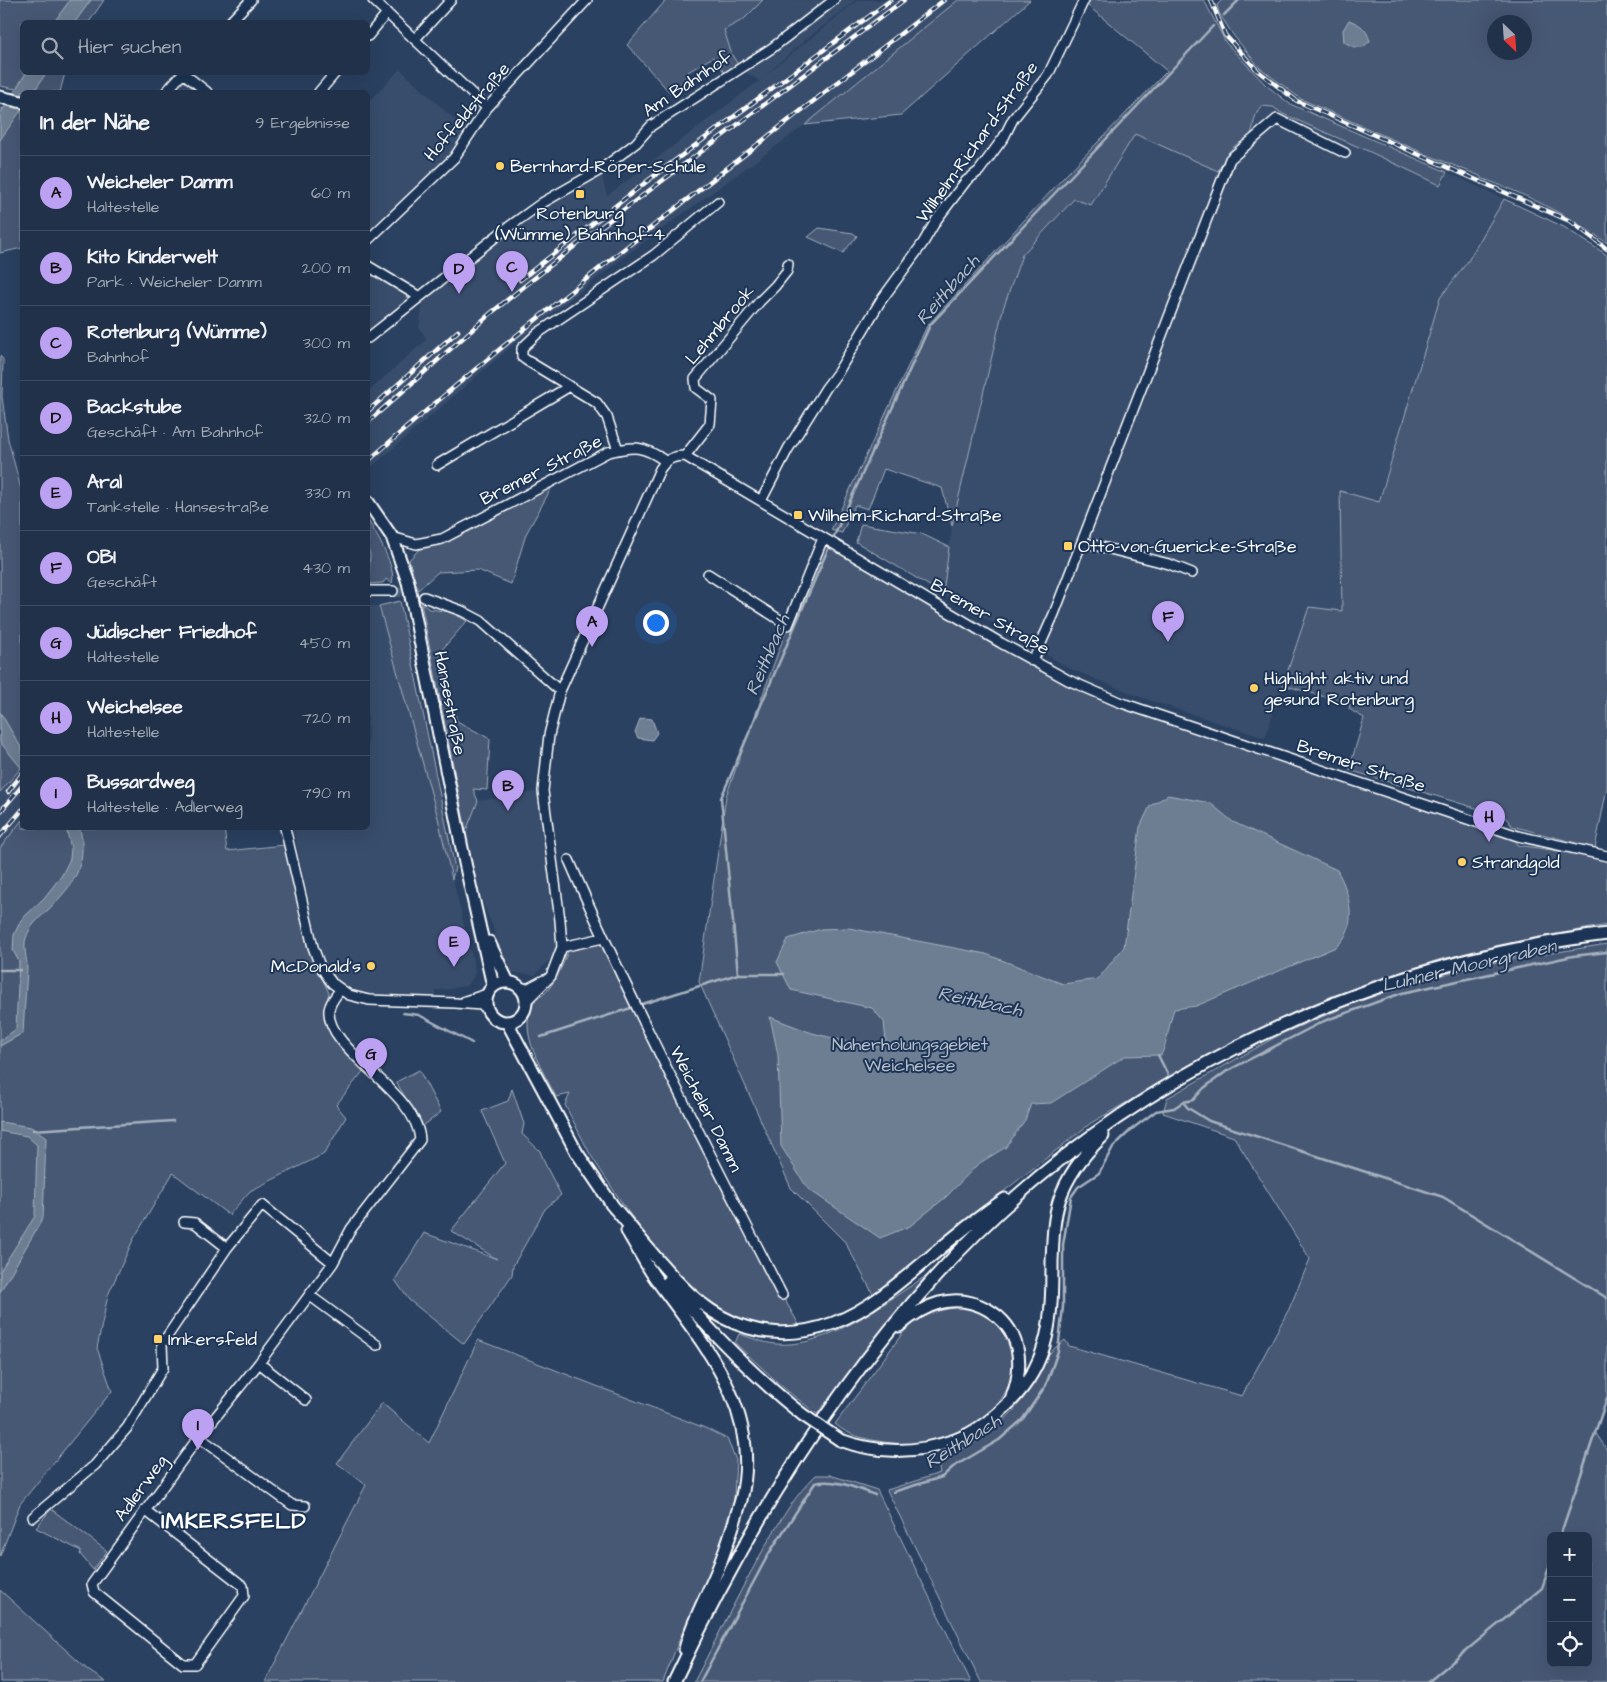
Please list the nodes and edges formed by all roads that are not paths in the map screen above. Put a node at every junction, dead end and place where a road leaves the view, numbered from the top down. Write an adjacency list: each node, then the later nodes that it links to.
1 (251, 0): 8 (street)
2 (373, 0): 7 (street)
3 (451, 0): 10 (street)
4 (587, 0): 19 (street, Hoffeldstraße)
5 (834, 0): 25 (street, Am Bahnhof)
6 (1084, 0): 32 (street, Wilhelm-Richard-Straße)
7 (387, 13): 9 (street); 10 (street)
8 (232, 20)
9 (370, 34)
10 (415, 39): 19 (street)
11 (181, 75): 14 (street)
12 (186, 75): 15 (street)
13 (333, 75): 16 (street)
14 (168, 90)
15 (204, 90)
16 (321, 90)
17 (0, 97): 18 (main road)
18 (20, 102)
19 (487, 108): 22 (street, Hoffeldstraße)
20 (1345, 153): 36 (street)
21 (718, 202): 27 (street)
22 (370, 238)
23 (788, 264): 29 (street, Lehmbrook)
24 (370, 267): 25 (street)
25 (418, 296): 26 (street, Am Bahnhof)
26 (370, 337)
27 (570, 386): 28 (street); 31 (street)
28 (618, 450): 30 (street, Bremer Straße); 34 (street, Bremer Straße)
29 (685, 456): 30 (street); 32 (street, Bremer Straße)
30 (665, 461): 43 (street)
31 (437, 465)
32 (761, 501): 35 (street, Bremer Straße)
33 (370, 505): 34 (main road, Hansestraße)
34 (392, 537): 47 (main road, Hansestraße, bridge)
35 (825, 539): 38 (street); 42 (street, Bremer Straße)
36 (1082, 542): 37 (street); 42 (street)
37 (1192, 573)
38 (708, 574)
39 (393, 590): 40 (street)
40 (370, 591)
41 (424, 597): 43 (street)
42 (1033, 661): 45 (street, Bremer Straße)
43 (560, 691): 50 (street)
44 (285, 830): 54 (street)
45 (1607, 856)
46 (569, 860): 49 (street, Weicheler Damm)
47 (479, 919): 52 (main road, Hansestraße); 55 (main road, Hansestraße)
48 (1607, 934): 62 (main road)
49 (603, 938): 50 (street); 69 (street, Weicheler Damm)
50 (562, 947): 51 (street)
51 (551, 976): 53 (street); 56 (street)
52 (508, 982): 53 (main road); 55 (main road)
53 (520, 987): 56 (main road)
54 (340, 990): 57 (street); 67 (street)
55 (490, 990): 57 (street); 58 (main road)
56 (526, 1001): 59 (main road)
57 (455, 1003): 58 (street)
58 (487, 1008): 60 (main road)
59 (519, 1018): 60 (main road); 61 (main road)
60 (507, 1022): 61 (main road)
61 (543, 1086): 64 (main road)
62 (1132, 1108): 63 (main road); 74 (main road)
63 (1042, 1175): 64 (main road); 70 (main road)
64 (611, 1204): 74 (main road, bridge); 79 (main road)
65 (184, 1222): 66 (street)
66 (228, 1248): 67 (street); 78 (street)
67 (333, 1263): 68 (street, Adlerweg)
68 (309, 1295): 71 (street); 72 (street, Adlerweg)
69 (782, 1295)
70 (881, 1341): 74 (main road); 79 (main road)
71 (377, 1345)
72 (259, 1364): 73 (street); 75 (street, Adlerweg)
73 (306, 1400)
74 (1010, 1402)
75 (200, 1437): 76 (street); 77 (street, Adlerweg)
76 (305, 1506)
77 (145, 1510): 77 (street, Adlerweg)
78 (33, 1517)
79 (680, 1671): 80 (main road)
80 (674, 1682)

